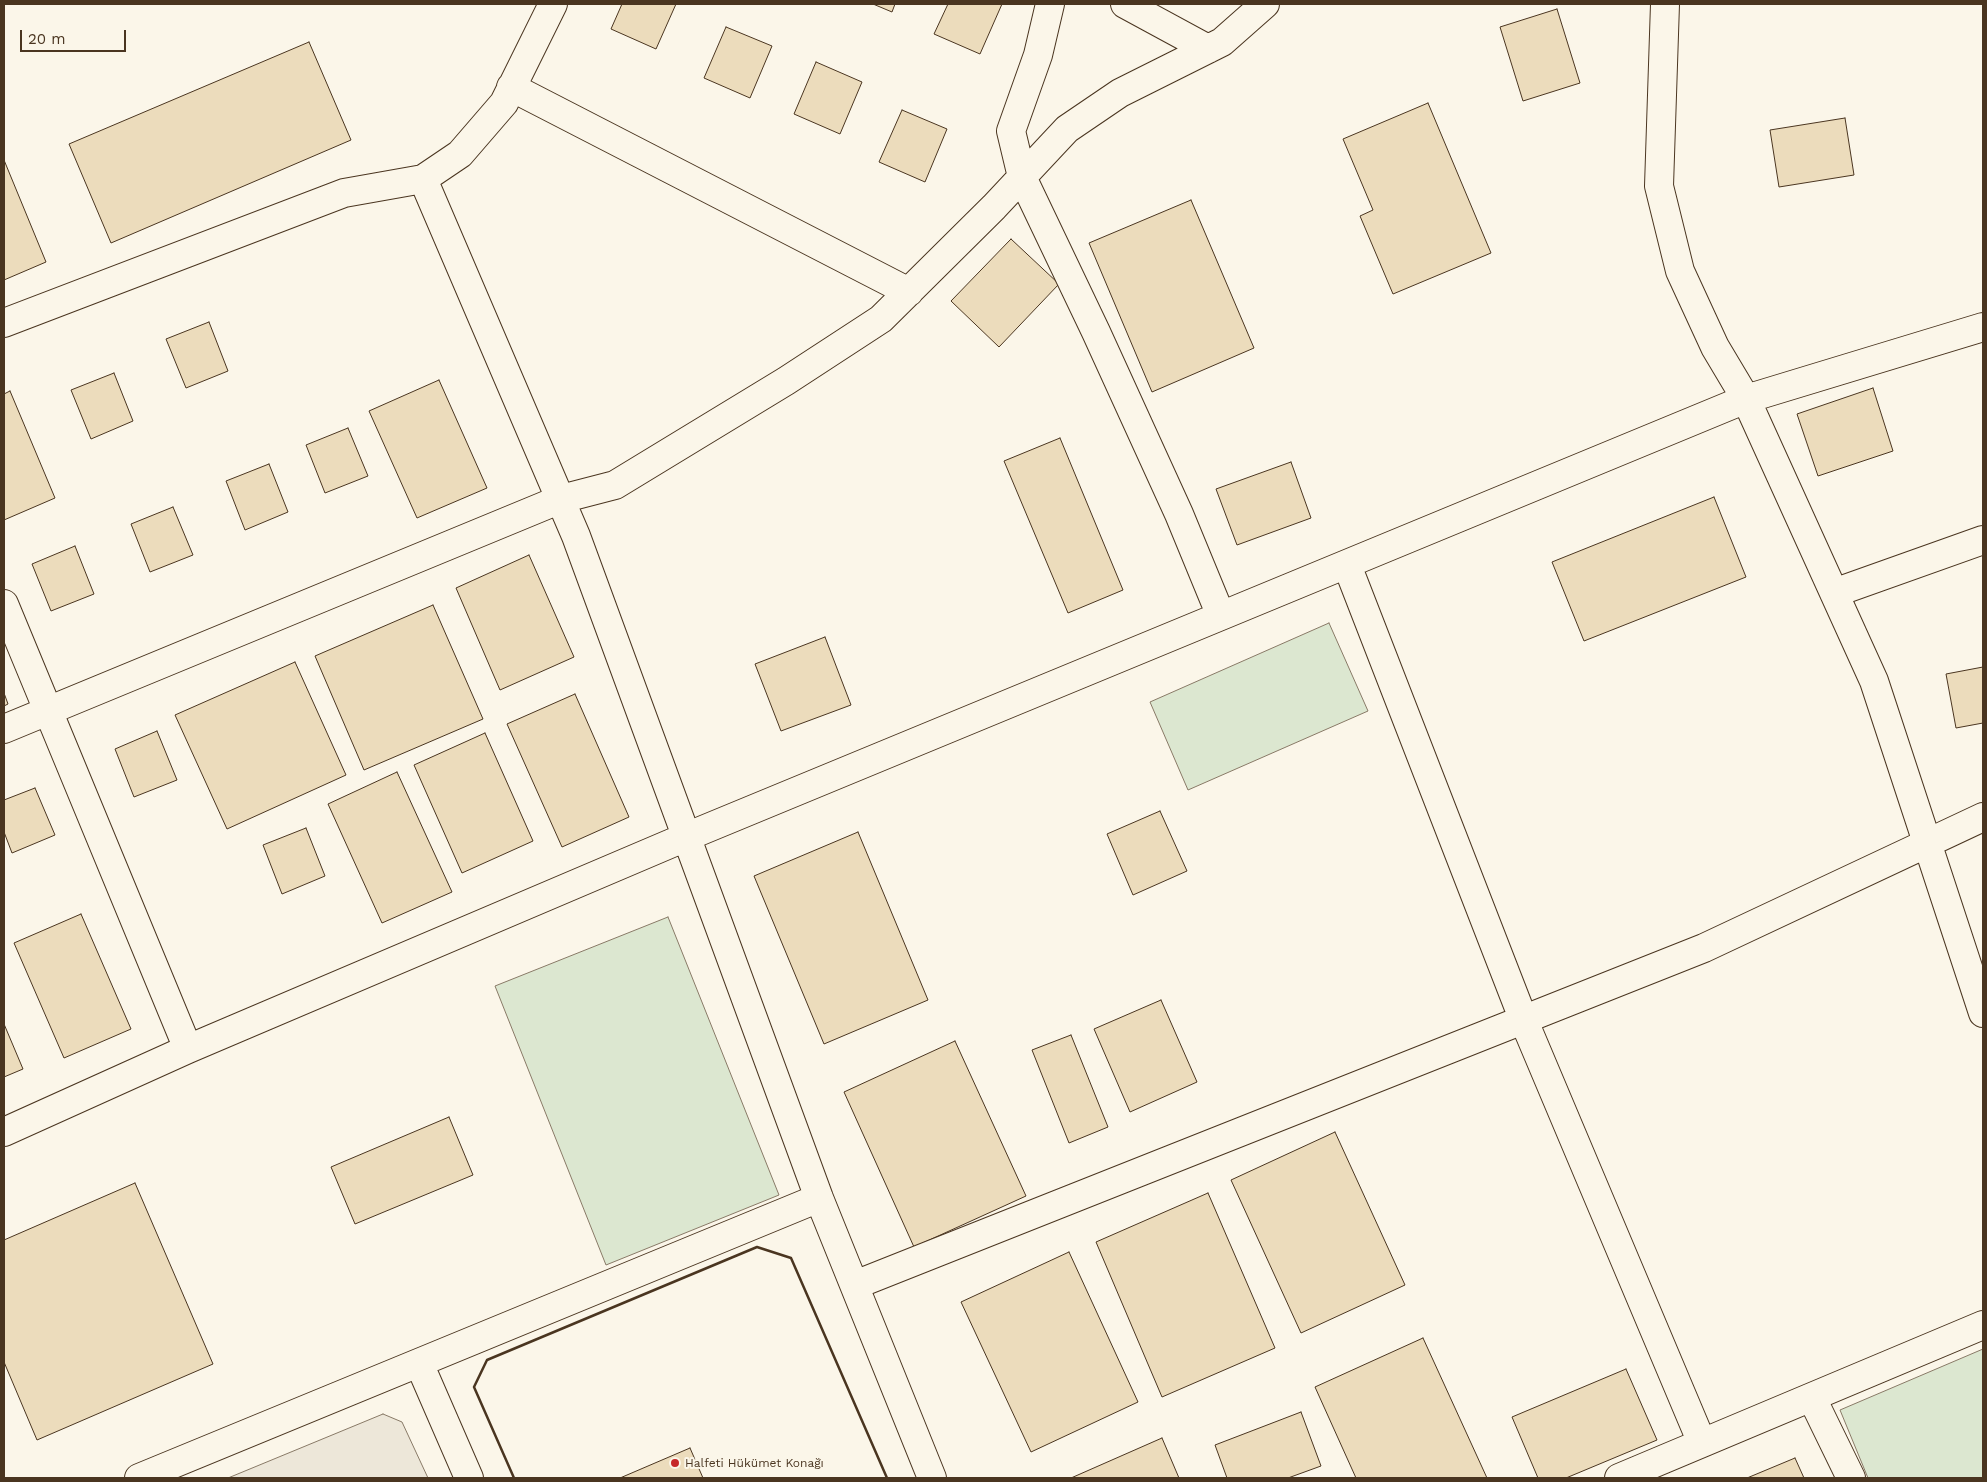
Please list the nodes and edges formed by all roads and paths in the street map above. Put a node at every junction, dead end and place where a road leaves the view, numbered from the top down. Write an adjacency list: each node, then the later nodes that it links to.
1 (553, 4): 7 (street)
2 (1050, 4): 8 (street)
3 (1125, 4): 6 (street)
4 (1265, 4): 6 (street)
5 (1665, 4): 13 (street)
6 (1208, 49): 8 (street)
7 (511, 87): 9 (street); 10 (street)
8 (1022, 176): 10 (street); 19 (street)
9 (423, 179): 11 (street); 14 (street)
10 (909, 292): 14 (street)
11 (4, 323)
12 (1983, 327): 13 (street)
13 (1746, 398): 16 (street); 17 (street)
14 (560, 499): 20 (street); 23 (street)
15 (1983, 540): 17 (street)
16 (1348, 565): 19 (street); 26 (street)
17 (1834, 593): 24 (street)
18 (4, 604): 20 (street)
19 (1221, 616): 23 (street)
20 (47, 710): 21 (street); 27 (street)
21 (4, 729)
22 (1983, 818): 24 (street)
23 (686, 837): 27 (street); 29 (street)
24 (1928, 844): 25 (street); 26 (street)
25 (1983, 1012)
26 (1524, 1021): 30 (street); 34 (street)
27 (188, 1049): 28 (street)
28 (4, 1132)
29 (820, 1198): 30 (street); 32 (street)
30 (855, 1285): 37 (street)
31 (1983, 1325): 33 (street)
32 (419, 1363): 35 (street); 36 (street)
33 (1812, 1398): 34 (street); 39 (street)
34 (1702, 1443): 38 (street)
35 (139, 1478)
36 (469, 1478)
37 (932, 1478)
38 (1619, 1478)
39 (1851, 1478)

